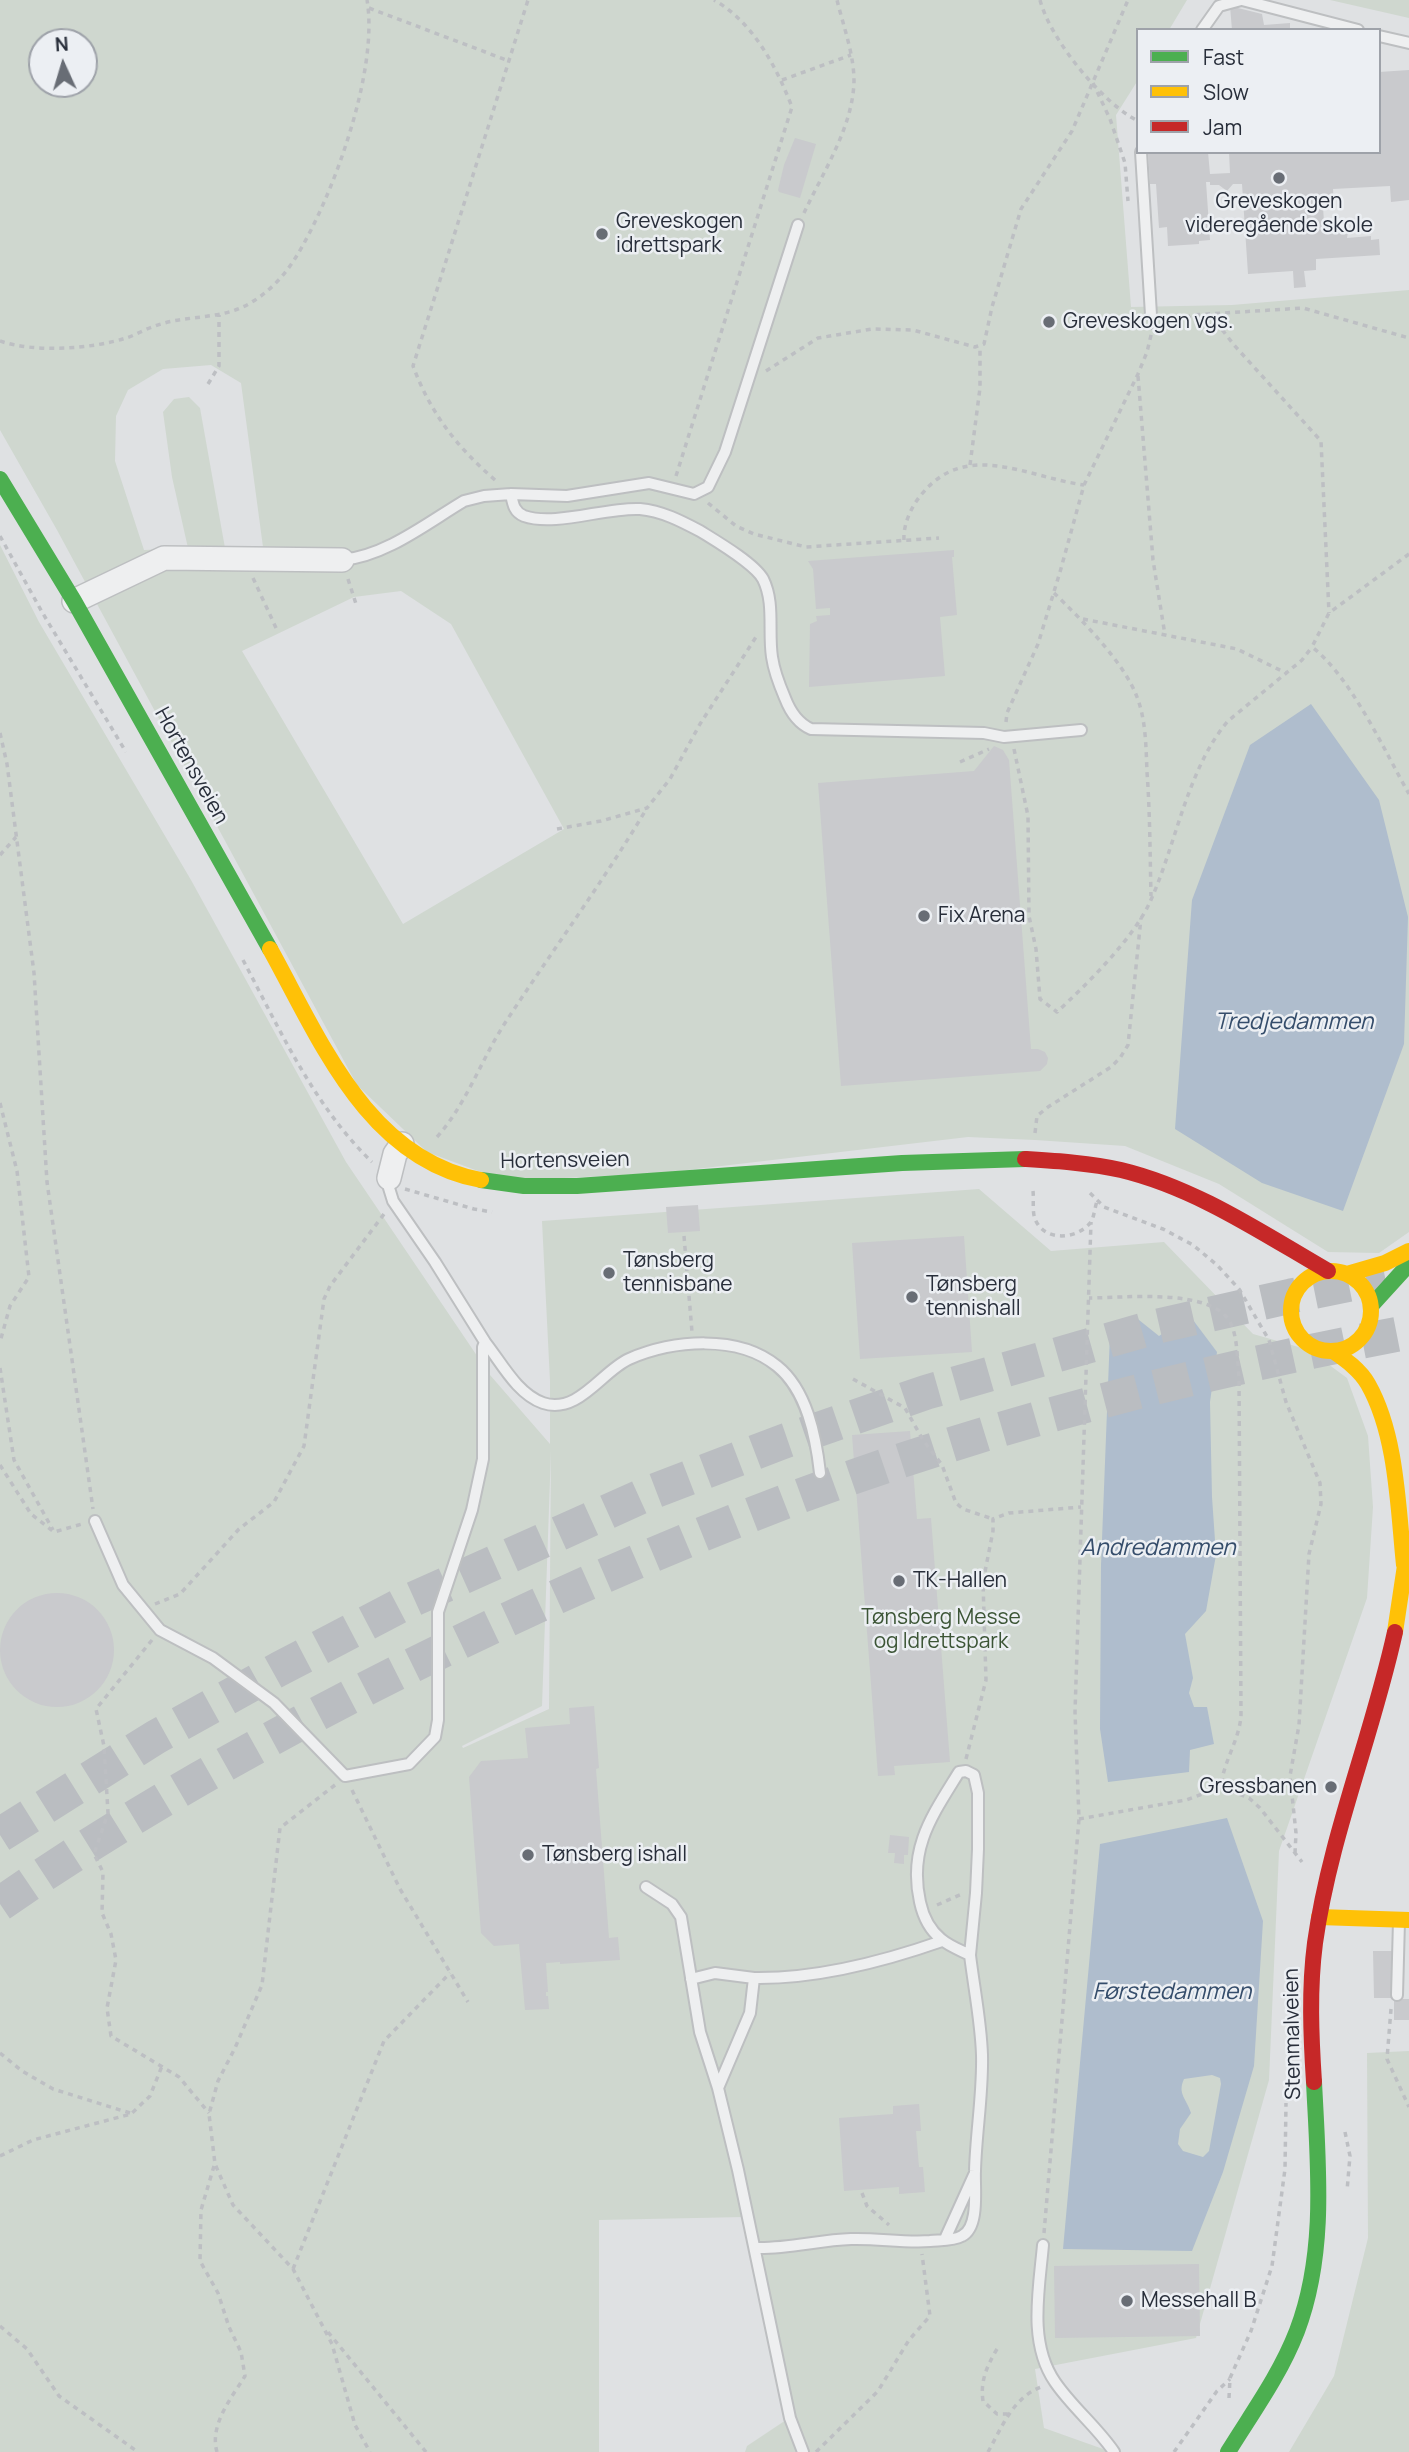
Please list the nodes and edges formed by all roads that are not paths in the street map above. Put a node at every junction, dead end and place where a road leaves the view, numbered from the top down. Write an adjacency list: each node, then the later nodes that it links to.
1 (1242, 0): 2 (lane); 4 (lane)
2 (1216, 3): 3 (lane)
3 (1203, 28)
4 (1350, 28)
5 (1381, 36): 6 (lane)
6 (1409, 43)
7 (1141, 154): 9 (lane)
8 (798, 225): 11 (lane)
9 (1151, 315)
10 (0, 479): 13 (main road, Hortensveien)
11 (511, 495): 12 (lane); 14 (lane)
12 (342, 561): 13 (street)
13 (74, 601): 15 (main road, Hortensveien)
14 (1081, 730)
15 (410, 1151): 16 (street); 17 (main road, Hortensveien)
16 (389, 1178): 24 (lane)
17 (1252, 1228): 20 (main road, Hortensveien); 22 (main road, Hortensveien)
18 (1409, 1251): 21 (main road)
19 (1409, 1264): 23 (main road)
20 (1328, 1271): 21 (main road); 22 (main road)
21 (1347, 1274): 23 (main road)
22 (1292, 1298): 26 (main road, Stenmalveien)
23 (1370, 1313): 25 (main road); 26 (main road)
24 (485, 1342): 28 (lane); 30 (lane)
25 (1375, 1348)
26 (1333, 1351): 32 (main road, Stenmalveien)
27 (1384, 1383): 29 (main road)
28 (820, 1473)
29 (1409, 1490)
30 (95, 1521)
31 (1409, 1539): 32 (main road, Stenmalveien)
32 (1404, 1565): 34 (main road, Stenmalveien)
33 (646, 1888): 39 (lane)
34 (1319, 1917): 35 (main road); 48 (main road, Stenmalveien)
35 (1404, 1920): 40 (lane)
36 (942, 1941): 37 (lane); 37 (lane); 38 (lane)
37 (970, 1955): 42 (lane)
38 (754, 1978): 39 (lane); 41 (lane)
39 (691, 1979): 41 (lane)
40 (1397, 1995)
41 (718, 2088): 45 (lane)
42 (974, 2173): 43 (lane); 43 (lane)
43 (945, 2239): 45 (lane)
44 (1043, 2245): 47 (lane)
45 (756, 2248): 46 (lane)
46 (803, 2452)
47 (1114, 2452)
48 (1228, 2452)

